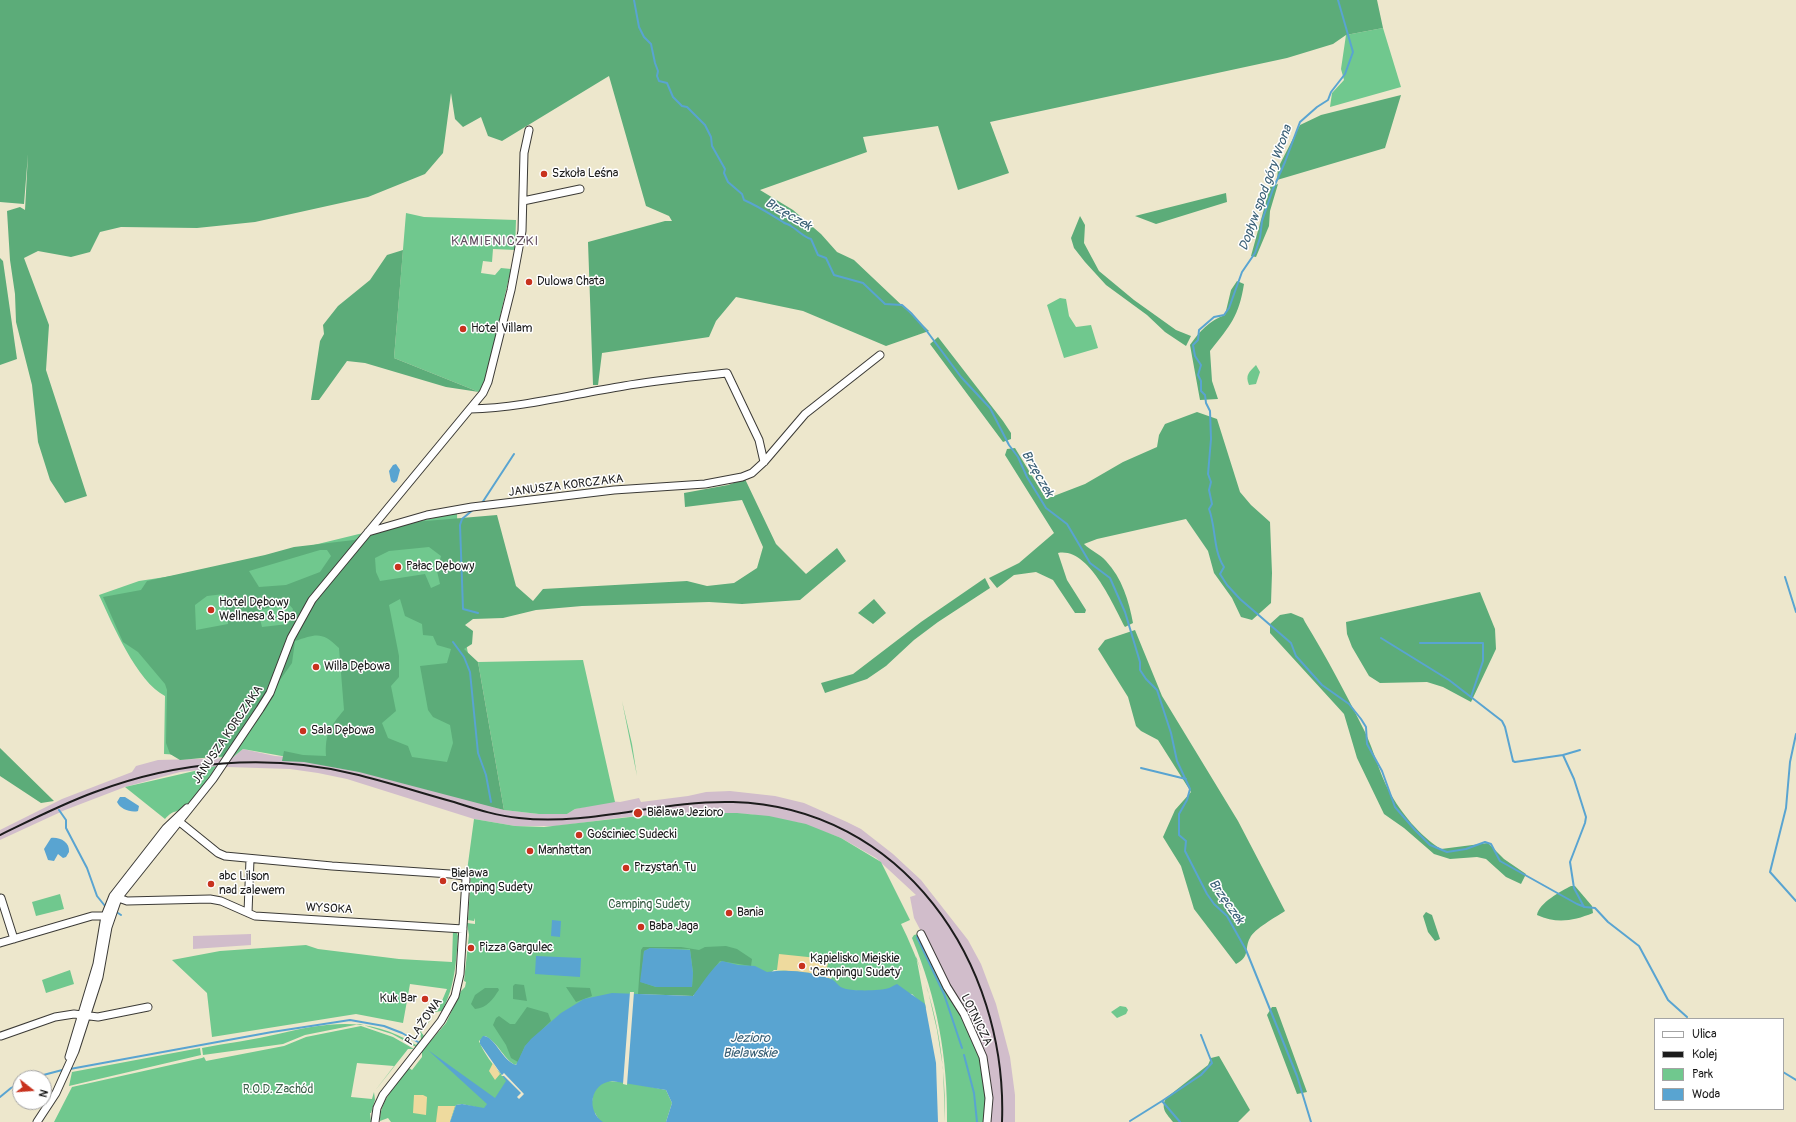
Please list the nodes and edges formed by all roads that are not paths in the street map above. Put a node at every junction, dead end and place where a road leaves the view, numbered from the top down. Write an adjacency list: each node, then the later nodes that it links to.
1 (529, 130): 3 (street, JANUSZA KORCZAKA)
2 (580, 189): 3 (street)
3 (523, 201): 5 (street, JANUSZA KORCZAKA)
4 (880, 355): 6 (street, JANUSZA KORCZAKA)
5 (470, 409): 6 (street); 7 (street, JANUSZA KORCZAKA)
6 (764, 462): 8 (street, JANUSZA KORCZAKA)
7 (377, 521): 8 (street); 9 (street, JANUSZA KORCZAKA)
8 (388, 526): 9 (street, JANUSZA KORCZAKA)
9 (368, 532): 10 (street, JANUSZA KORCZAKA)
10 (178, 820): 11 (street); 12 (street)
11 (250, 859): 14 (street); 16 (street, PLAŻOWA)
12 (116, 897): 14 (street, WYSOKA); 15 (street)
13 (1, 898): 18 (street)
14 (248, 913): 16 (street, WYSOKA)
15 (108, 916): 18 (street); 21 (street)
16 (463, 929): 24 (street, PLAŻOWA)
17 (921, 934): 25 (street, LOTNICZA)
18 (14, 939): 19 (street)
19 (0, 943)
20 (148, 1007): 21 (street)
21 (84, 1015): 22 (street); 23 (street)
22 (1, 1036)
23 (37, 1122)
24 (375, 1122)
25 (987, 1122)

